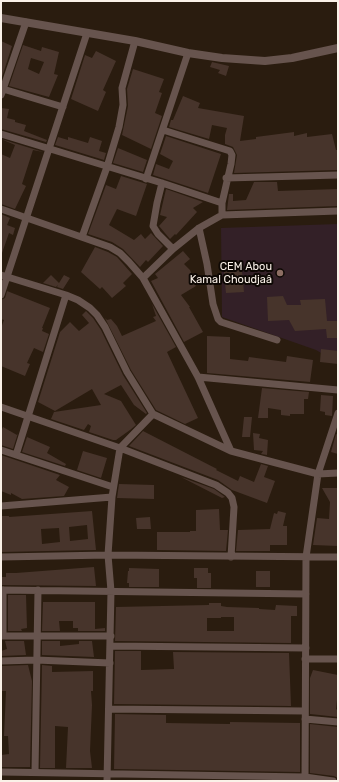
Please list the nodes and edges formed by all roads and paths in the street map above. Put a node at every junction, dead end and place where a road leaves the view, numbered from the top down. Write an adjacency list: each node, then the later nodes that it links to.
1 (1, 18): 2 (street)
2 (26, 22): 3 (street); 8 (street)
3 (87, 33): 4 (street); 10 (street)
4 (135, 41): 6 (street); 14 (street)
5 (338, 48): 6 (street)
6 (188, 53): 11 (street)
7 (1, 69): 8 (street)
8 (8, 72): 9 (street)
9 (2, 92): 10 (street)
10 (63, 107): 13 (street)
11 (163, 130): 16 (street); 17 (street)
12 (1, 134): 13 (street)
13 (49, 149): 14 (street); 23 (street)
14 (107, 167): 17 (street); 25 (street)
15 (338, 175): 16 (street)
16 (226, 178): 19 (street)
17 (146, 179): 18 (street)
18 (162, 183): 19 (street); 26 (street)
19 (222, 203): 22 (street)
20 (1, 209): 23 (street)
21 (338, 211): 22 (street)
22 (222, 215): 24 (street)
23 (27, 218): 25 (street); 27 (street)
24 (200, 228): 26 (street); 31 (street)
25 (82, 237): 28 (street)
26 (173, 248): 28 (street)
27 (4, 276): 29 (street); 30 (street)
28 (143, 278): 32 (street)
29 (1, 295)
30 (66, 295): 36 (street); 37 (street)
31 (277, 340)
32 (198, 377): 33 (street); 40 (street)
33 (338, 390)
34 (1, 408): 37 (street)
35 (338, 413): 42 (street)
36 (153, 414): 38 (street); 40 (street)
37 (29, 416): 38 (street); 41 (street)
38 (120, 448): 44 (street); 48 (street)
39 (1, 450): 41 (street)
40 (231, 451): 42 (street)
41 (16, 455): 44 (street)
42 (318, 474): 43 (street); 49 (street)
43 (338, 474)
44 (113, 487): 45 (street)
45 (112, 497): 46 (street); 47 (street)
46 (1, 506)
47 (108, 555): 48 (street); 50 (street); 54 (street)
48 (231, 557): 49 (street)
49 (306, 557): 51 (street); 55 (street)
50 (1, 558)
51 (338, 558)
52 (2, 590): 53 (street); 56 (street)
53 (38, 590): 54 (street); 57 (street)
54 (111, 591): 55 (street); 58 (street)
55 (306, 594): 60 (street)
56 (2, 636): 57 (street)
57 (37, 636): 58 (street); 63 (street)
58 (111, 636): 59 (street)
59 (111, 646): 60 (street); 65 (street)
60 (306, 648): 61 (street)
61 (305, 659): 62 (street); 67 (street)
62 (338, 659)
63 (36, 660): 64 (street); 65 (street); 71 (street)
64 (1, 661)
65 (110, 663): 66 (street)
66 (109, 709): 67 (street); 72 (street)
67 (305, 710): 68 (street)
68 (305, 719): 69 (street); 73 (street)
69 (338, 722)
70 (1, 772): 71 (street)
71 (35, 772): 72 (street)
72 (107, 778): 73 (street)
73 (305, 779): 74 (street)
74 (333, 781)

